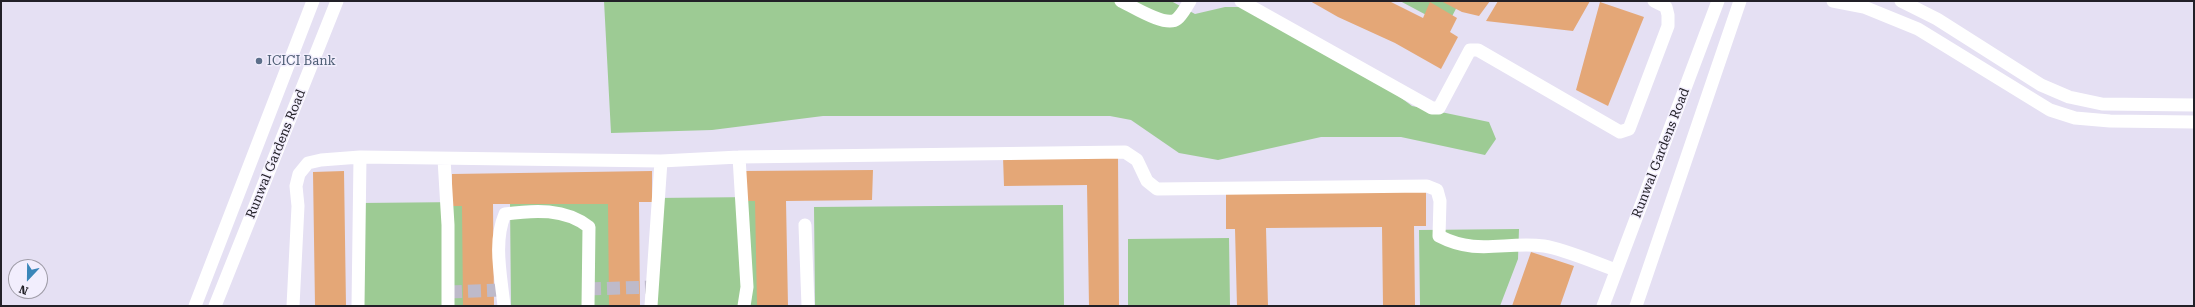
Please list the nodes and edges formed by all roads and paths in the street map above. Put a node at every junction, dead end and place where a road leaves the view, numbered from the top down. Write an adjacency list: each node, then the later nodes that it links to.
1 (313, 1): 19 (street, Runwal Gardens Road)
2 (337, 1): 20 (street, Runwal Gardens Road)
3 (1121, 1): 4 (street)
4 (1190, 1)
5 (1241, 1): 6 (street)
6 (1654, 1)
7 (1718, 1): 18 (street, Runwal Gardens Road)
8 (1740, 1): 30 (street, Runwal Gardens Road)
9 (1833, 1): 12 (street)
10 (1901, 1): 11 (street)
11 (2194, 105)
12 (2194, 122)
13 (360, 157): 15 (street); 21 (street); 22 (street)
14 (739, 157): 16 (street); 18 (street); 27 (street)
15 (444, 158): 16 (street); 23 (street)
16 (661, 161): 26 (street)
17 (804, 225): 28 (street)
18 (1616, 270): 29 (street, Runwal Gardens Road)
19 (195, 306)
20 (215, 306)
21 (293, 306)
22 (358, 306)
23 (448, 306)
24 (504, 306): 25 (street)
25 (588, 306)
26 (651, 306)
27 (744, 306)
28 (808, 306)
29 (1603, 306)
30 (1636, 306)

